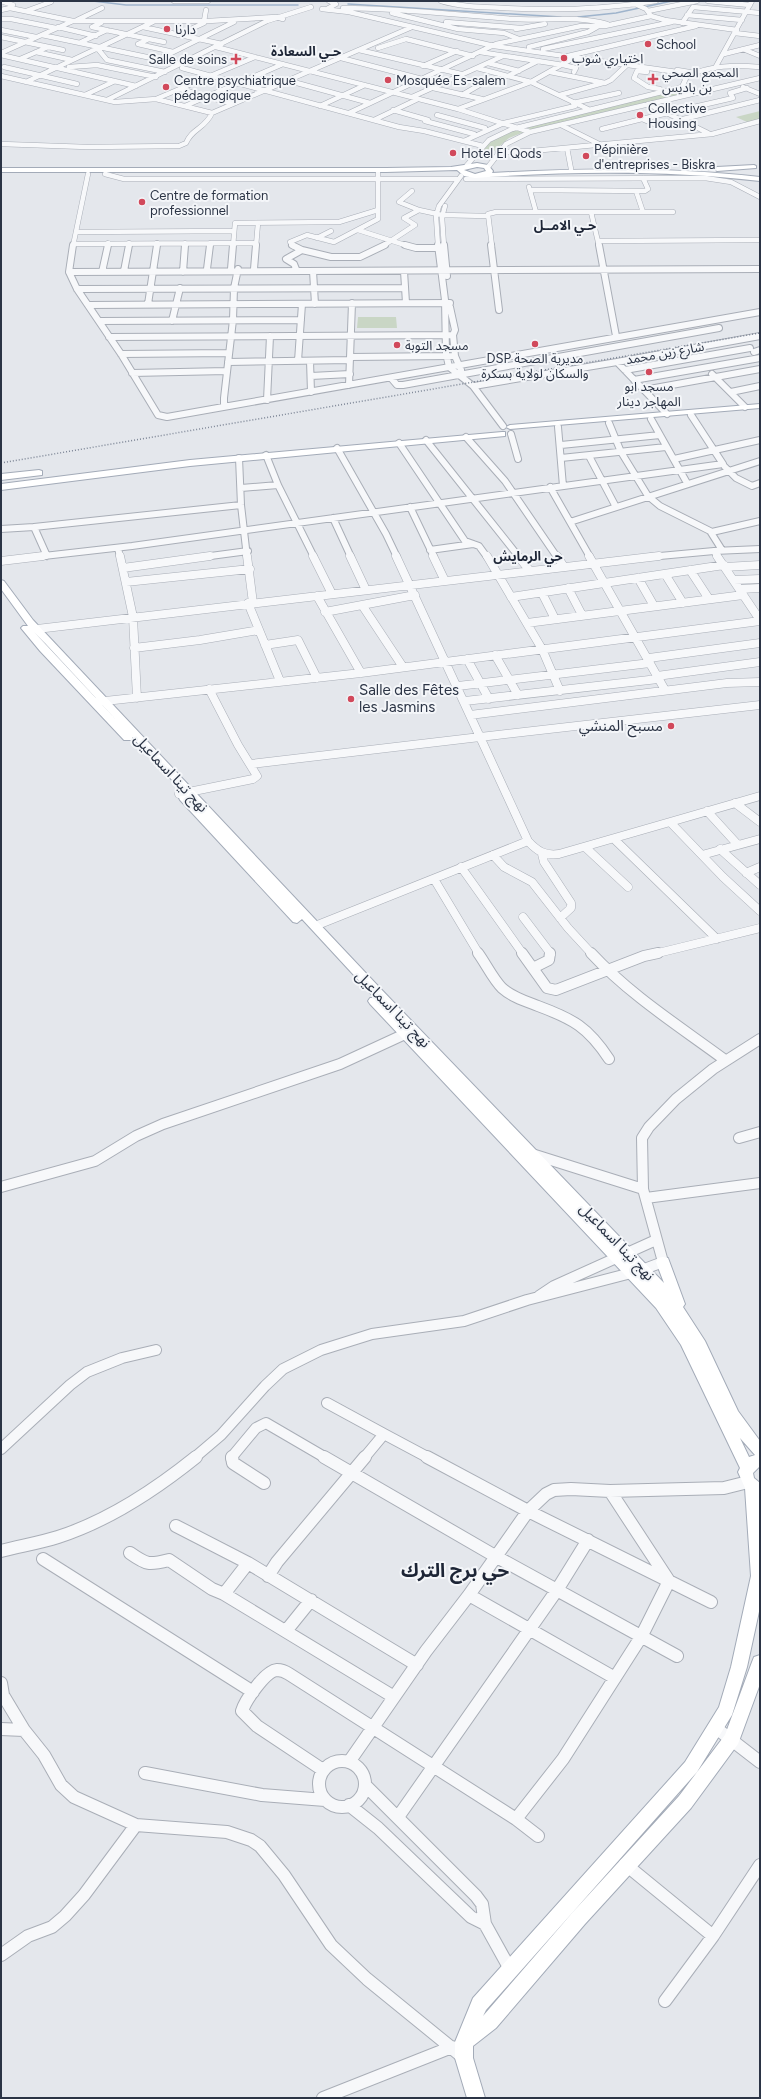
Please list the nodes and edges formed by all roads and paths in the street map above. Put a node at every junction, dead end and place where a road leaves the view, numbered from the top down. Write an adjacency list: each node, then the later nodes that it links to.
1 (1, 1): 21 (street)
2 (174, 1): 3 (street)
3 (204, 1): 4 (street)
4 (208, 1)
5 (441, 1): 16 (street)
6 (628, 1): 18 (street)
7 (656, 1): 18 (street)
8 (697, 1): 17 (street)
9 (708, 1): 13 (street)
10 (51, 2): 30 (street)
11 (333, 2): 23 (street); 24 (street)
12 (490, 2): 16 (street)
13 (722, 3): 14 (street); 25 (street)
14 (751, 3): 31 (street)
15 (309, 4): 24 (street); 38 (street)
16 (476, 4): 18 (street)
17 (676, 5): 20 (street); 29 (street)
18 (638, 6): 29 (street)
19 (370, 7): 23 (street); 45 (street); 46 (street)
20 (693, 7): 25 (street); 35 (street)
21 (10, 8): 26 (street); 30 (street)
22 (102, 8): 36 (street)
23 (343, 8): 91 (street)
24 (320, 9): 41 (street); 62 (street)
25 (718, 9): 31 (street); 40 (street)
26 (1, 10)
27 (206, 10): 52 (street)
28 (263, 10): 39 (street)
29 (647, 10): 37 (street)
30 (26, 12): 32 (street); 34 (street)
31 (746, 12): 33 (street); 47 (street)
32 (34, 13): 43 (street); 48 (street)
33 (760, 13)
34 (1, 15)
35 (687, 15): 40 (street); 54 (street)
36 (87, 16): 48 (street); 49 (street)
37 (651, 16): 53 (street); 55 (street)
38 (276, 17): 39 (street); 41 (street); 94 (street)
39 (267, 18): 44 (street)
40 (712, 18): 47 (street); 63 (street)
41 (283, 19): 94 (street)
42 (1, 20): 43 (street)
43 (17, 20): 56 (street); 59 (street)
44 (239, 20): 52 (street); 81 (street)
45 (419, 20): 65 (street); 70 (street)
46 (564, 20): 55 (street); 65 (street)
47 (742, 20): 69 (street)
48 (75, 21): 49 (street); 64 (street)
49 (88, 21): 50 (street)
50 (105, 21): 51 (street); 60 (street)
51 (156, 21): 52 (street); 61 (street)
52 (206, 21): 74 (street)
53 (672, 22): 54 (street); 87 (street)
54 (682, 23): 58 (street)
55 (609, 25): 57 (street)
56 (42, 26): 64 (street); 67 (street)
57 (597, 26): 79 (street); 82 (street)
58 (696, 26): 63 (street); 102 (street)
59 (2, 27): 67 (street); 72 (street)
60 (92, 27): 66 (street); 68 (street)
61 (143, 27): 71 (street); 74 (street)
62 (412, 27): 91 (street); 101 (street)
63 (707, 27): 69 (street)
64 (57, 28): 68 (street); 73 (street)
65 (521, 28): 70 (street)
66 (107, 30): 71 (street); 75 (street)
67 (32, 31): 72 (street)
68 (79, 32): 75 (street)
69 (736, 32): 76 (street); 111 (street)
70 (504, 33): 82 (street)
71 (127, 34): 80 (street); 98 (street)
72 (23, 35): 78 (street)
73 (42, 35): 78 (street); 88 (street)
74 (179, 35): 81 (street); 86 (street)
75 (96, 36): 88 (street)
76 (760, 36)
77 (1, 37): 83 (street)
78 (36, 37): 85 (street)
79 (567, 38): 87 (street); 97 (street)
80 (149, 39): 86 (street); 90 (street)
81 (200, 39): 94 (street); 107 (street)
82 (519, 39): 84 (street)
83 (12, 40): 85 (street); 89 (street)
84 (511, 41): 91 (street); 97 (street)
85 (25, 42): 95 (street); 110 (street)
86 (164, 42): 96 (street)
87 (580, 42): 92 (street)
88 (80, 43): 98 (street); 100 (street)
89 (1, 44)
90 (138, 44): 96 (street); 106 (street)
91 (495, 45): 104 (street); 109 (street)
92 (570, 45): 97 (street); 102 (street)
93 (760, 45): 99 (street)
94 (222, 46): 117 (street); 133 (street); 133 (street)
95 (48, 47): 100 (street); 105 (street)
96 (153, 47): 107 (street)
97 (529, 47)
98 (99, 48): 106 (street); 118 (street); 126 (street)
99 (743, 49): 111 (street); 116 (street)
100 (63, 50): 112 (street)
101 (359, 50): 108 (street); 119 (street)
102 (583, 50): 115 (street)
103 (457, 51): 108 (street); 113 (street); 134 (street)
104 (539, 51): 115 (street); 124 (street)
105 (36, 52): 112 (street); 120 (street)
106 (121, 52): 123 (street)
107 (173, 52): 123 (street)
108 (369, 52): 134 (street)
109 (480, 52): 113 (street); 114 (street)
110 (1, 53): 120 (street)
111 (724, 54): 121 (street)
112 (51, 55): 122 (street)
113 (472, 56): 141 (street)
114 (502, 56): 124 (street); 127 (street); 129 (street)
115 (572, 56): 130 (street); 132 (street)
116 (760, 56)
117 (255, 57): 128 (street); 152 (street)
118 (77, 58): 122 (street); 126 (street)
119 (341, 58): 142 (street); 159 (street)
120 (21, 59): 136 (street); 137 (street)
121 (720, 59): 131 (street); 139 (street)
122 (72, 60): 137 (street)
123 (157, 60): 133 (street)
124 (529, 60): 125 (street)
125 (538, 61): 129 (street); 132 (street)
126 (102, 62): 137 (street); 144 (street); 155 (street)
127 (488, 63): 138 (street); 143 (street)
128 (283, 64): 142 (street); 168 (street)
129 (532, 64): 143 (street)
130 (628, 64): 148 (street); 156 (street); 165 (street)
131 (731, 64): 135 (street); 139 (street)
132 (563, 65): 145 (street); 146 (street)
133 (181, 66): 144 (street); 147 (street); 152 (street)
134 (424, 66): 141 (street)
135 (760, 67)
136 (3, 68): 140 (street)
137 (58, 68): 150 (street); 151 (street)
138 (477, 68): 149 (street); 153 (street)
139 (715, 68): 148 (street)
140 (20, 70): 150 (street); 154 (street)
141 (441, 70): 149 (street); 159 (street)
142 (309, 71): 161 (street); 171 (street)
143 (519, 71): 153 (street)
144 (165, 72): 147 (street); 155 (street)
145 (550, 72): 164 (street); 165 (street)
146 (574, 72)
147 (172, 73): 157 (street)
148 (695, 73): 156 (street)
149 (461, 74): 169 (street)
150 (40, 75): 160 (street); 163 (street)
151 (93, 76): 162 (street); 167 (street)
152 (210, 76): 168 (street); 177 (street)
153 (508, 76): 164 (street)
154 (2, 77): 163 (street); 180 (street)
155 (154, 77): 157 (street); 172 (street)
156 (684, 77): 174 (street); 178 (street)
157 (162, 78): 200 (street)
158 (760, 78): 166 (street)
159 (422, 79): 182 (street)
160 (62, 80): 167 (street); 173 (street)
161 (286, 80): 179 (street); 187 (street)
162 (115, 81): 172 (street); 186 (street)
163 (26, 82): 173 (street)
164 (528, 82): 189 (street); 197 (street); 205 (street)
165 (605, 83): 189 (street)
166 (736, 83): 176 (street); 184 (street)
167 (77, 84): 180 (street)
168 (237, 84): 179 (street); 191 (street)
169 (441, 84): 175 (street); 181 (street)
170 (481, 84): 181 (street)
171 (365, 85): 182 (street); 187 (street)
172 (136, 86): 199 (street)
173 (47, 87): 180 (street)
174 (682, 87): 184 (street); 217 (street)
175 (433, 88): 188 (street); 192 (street)
176 (747, 88): 185 (street); 203 (street)
177 (180, 89): 191 (street); 194 (street)
178 (660, 89)
179 (263, 90): 204 (street); 209 (street)
180 (60, 91): 186 (street); 199 (street)
181 (469, 91): 188 (street)
182 (392, 92): 192 (street); 202 (street)
183 (619, 93): 205 (street)
184 (694, 93): 190 (street)
185 (760, 94)
186 (85, 95): 199 (street)
187 (341, 95): 193 (street); 209 (street)
188 (462, 95): 197 (street)
189 (560, 95): 205 (street)
190 (682, 96): 196 (street); 206 (street)
191 (206, 97): 204 (street); 208 (street)
192 (412, 97): 195 (street)
193 (351, 98): 202 (street); 211 (street)
194 (156, 99): 200 (street); 208 (street)
195 (418, 99): 212 (street); 216 (street)
196 (688, 99)
197 (483, 100): 214 (street)
198 (760, 100): 215 (street)
199 (108, 102): 200 (street); 210 (street)
200 (115, 102)
201 (694, 102): 207 (street)
202 (370, 103): 220 (street)
203 (711, 103): 207 (street); 215 (street)
204 (233, 104): 219 (street)
205 (573, 104): 217 (street); 218 (street); 232 (street)
206 (648, 104): 221 (street); 222 (street)
207 (700, 105): 213 (street)
208 (185, 106): 219 (street)
209 (320, 106): 211 (street)
210 (122, 108)
211 (329, 108): 220 (street)
212 (453, 108): 214 (street); 223 (street)
213 (688, 108): 222 (street); 224 (street)
214 (458, 109): 232 (street)
215 (724, 109): 224 (street)
216 (393, 110): 228 (street); 229 (street)
217 (590, 110): 218 (street)
218 (584, 111): 235 (street)
219 (212, 113): 243 (street)
220 (349, 113): 228 (street)
221 (611, 113): 225 (street); 234 (street)
222 (666, 113): 227 (street); 230 (street)
223 (437, 115): 229 (street); 236 (street)
224 (701, 115): 230 (street)
225 (617, 116)
226 (623, 119): 233 (street)
227 (642, 119): 230 (street); 233 (street)
228 (374, 120): 237 (street)
229 (426, 120): 237 (street); 240 (street)
230 (680, 120): 241 (street)
231 (760, 121): 241 (street)
232 (503, 122): 235 (street); 236 (street)
233 (629, 122): 238 (street)
234 (561, 125): 239 (street); 245 (street)
235 (519, 127): 239 (street); 246 (street)
236 (485, 128): 240 (street)
237 (410, 129): 242 (street)
238 (602, 129)
239 (530, 132): 244 (street)
240 (474, 134): 242 (street)
241 (713, 134): 245 (street)
242 (464, 141): 246 (street)
243 (1, 144)
244 (505, 144): 248 (street); 249 (street)
245 (599, 144): 247 (street)
246 (483, 146): 254 (street)
247 (567, 148): 248 (street); 252 (street)
248 (526, 151): 249 (street)
249 (498, 152): 251 (street)
250 (757, 166): 252 (main road); 264 (main road)
251 (488, 168): 252 (main road); 254 (main road); 260 (main road)
252 (571, 169)
253 (1, 170): 254 (main road)
254 (465, 172): 259 (main road); 260 (main road); 261 (street); 263 (street); 276 (street)
255 (695, 173): 258 (main road); 264 (main road); 265 (main road)
256 (1, 174): 257 (main road)
257 (88, 174): 259 (main road); 284 (street)
258 (582, 175): 260 (main road); 261 (street); 262 (street)
259 (377, 176): 263 (street); 270 (street)
260 (479, 176)
261 (522, 178): 266 (street)
262 (643, 178): 268 (street); 269 (street)
263 (457, 179): 276 (street)
264 (760, 179)
265 (760, 184)
266 (531, 190): 268 (street); 272 (street)
267 (412, 191): 271 (street)
268 (636, 191): 274 (street)
269 (760, 197)
270 (378, 210): 278 (street); 279 (street)
271 (419, 210): 276 (street); 287 (street)
272 (536, 212): 273 (street); 277 (street)
273 (591, 212): 274 (street); 288 (street)
274 (643, 212): 275 (street)
275 (673, 212)
276 (439, 215): 277 (street); 297 (street); 304 (street)
277 (487, 216): 305 (street)
278 (376, 220): 279 (street); 281 (street)
279 (339, 222): 280 (street)
280 (258, 223): 282 (street); 295 (street)
281 (358, 230): 285 (street); 287 (street)
282 (234, 231): 284 (street); 289 (street)
283 (331, 231): 285 (street)
284 (76, 232): 296 (street)
285 (317, 238): 298 (street)
286 (760, 240): 288 (street)
287 (392, 241): 297 (street); 298 (street)
288 (598, 241): 306 (street)
289 (233, 242): 294 (street); 295 (street); 299 (street)
290 (108, 243): 291 (street); 296 (street); 314 (street)
291 (129, 243): 292 (street); 308 (street)
292 (157, 243): 293 (street); 309 (street)
293 (185, 243): 294 (street); 310 (street)
294 (210, 243): 302 (street)
295 (256, 243): 300 (street)
296 (73, 244): 313 (street)
297 (438, 248): 304 (street)
298 (302, 250): 301 (street)
299 (231, 269): 302 (street); 303 (street)
300 (254, 269): 301 (street); 303 (street)
301 (296, 269): 304 (street)
302 (207, 270): 310 (street)
303 (238, 270): 310 (street); 311 (street); 320 (street)
304 (445, 270): 305 (street); 312 (street); 325 (street)
305 (493, 270): 306 (street); 333 (street)
306 (605, 270): 307 (street); 347 (street)
307 (760, 270)
308 (124, 271): 309 (street); 314 (street)
309 (151, 271): 310 (street); 317 (street)
310 (183, 271)
311 (312, 271): 315 (street); 316 (street)
312 (404, 271): 315 (street); 321 (street)
313 (69, 272): 314 (street); 322 (street)
314 (102, 272)
315 (348, 279): 316 (street); 321 (street)
316 (313, 287): 320 (street); 330 (street)
317 (151, 288): 318 (street); 322 (street); 326 (street)
318 (180, 288): 319 (street); 327 (street)
319 (187, 288): 320 (street); 328 (street)
320 (234, 288): 332 (street)
321 (404, 288): 324 (street)
322 (77, 289): 331 (street)
323 (352, 303): 324 (street); 330 (street); 341 (street)
324 (406, 303): 325 (street)
325 (447, 303): 342 (street); 346 (street)
326 (148, 304): 327 (street); 331 (street)
327 (176, 304): 328 (street); 335 (street)
328 (184, 304): 332 (street)
329 (302, 304): 330 (street); 332 (street); 337 (street)
330 (314, 304)
331 (88, 305): 338 (street)
332 (232, 305): 336 (street)
333 (499, 310)
334 (760, 312): 347 (street)
335 (172, 320): 338 (street); 339 (street)
336 (233, 320): 337 (street); 339 (street); 343 (street)
337 (301, 320): 345 (street)
338 (99, 321): 349 (street)
339 (188, 328): 349 (street); 351 (street)
340 (718, 328): 374 (street)
341 (351, 335): 345 (street); 346 (street); 360 (street)
342 (453, 335): 346 (street); 357 (street)
343 (231, 336): 344 (street); 351 (street); 354 (street)
344 (270, 336): 345 (street); 364 (street)
345 (300, 336): 361 (street)
346 (446, 336): 356 (street)
347 (616, 336): 366 (street)
348 (760, 336): 350 (street, شارع زين محمد)
349 (109, 337): 355 (street)
350 (741, 339): 352 (street, شارع زين محمد); 353 (street)
351 (201, 344): 354 (street); 355 (street)
352 (688, 348): 358 (street); 365 (street, شارع زين محمد)
353 (755, 350): 358 (street); 359 (street)
354 (229, 353): 363 (street)
355 (121, 354): 372 (street)
356 (447, 355): 357 (street); 360 (street); 367 (street)
357 (455, 356): 366 (street)
358 (697, 357): 368 (street); 370 (street)
359 (760, 357): 368 (street)
360 (350, 359): 362 (street); 373 (street)
361 (298, 361): 362 (street); 364 (street)
362 (310, 361): 375 (street)
363 (228, 362): 364 (street); 371 (street)
364 (270, 362): 385 (street)
365 (617, 362): 370 (street, شارع زين محمد); 380 (street)
366 (460, 365): 367 (street); 374 (street)
367 (449, 367): 374 (street); 377 (street)
368 (706, 367): 376 (street); 378 (street)
369 (760, 369): 376 (street)
370 (625, 370): 378 (street, شارع زين محمد)
371 (227, 371): 372 (street); 386 (street)
372 (132, 373): 386 (street)
373 (350, 374): 375 (street); 379 (street)
374 (462, 374): 377 (street); 380 (street)
375 (311, 376): 383 (street)
376 (716, 377): 382 (street); 384 (street)
377 (390, 378): 379 (street)
378 (634, 380): 382 (street, شارع زين محمد)
379 (349, 385): 383 (street)
380 (474, 386): 395 (street)
381 (760, 386): 384 (street)
382 (644, 390): 390 (street, شارع زين محمد)
383 (311, 392): 385 (street)
384 (732, 392): 388 (street)
385 (267, 400): 386 (street)
386 (229, 406)
387 (760, 406): 388 (main road)
388 (745, 407): 390 (main road)
389 (760, 409): 391 (main road)
390 (667, 414): 395 (main road)
391 (691, 415): 392 (main road); 405 (street)
392 (651, 419): 393 (main road); 396 (street)
393 (609, 423): 394 (main road); 399 (street)
394 (558, 427): 395 (main road); 402 (street)
395 (506, 430): 397 (main road); 411 (street); 417 (main road)
396 (660, 435): 399 (street); 403 (street)
397 (466, 437): 398 (main road); 428 (street)
398 (426, 440): 401 (main road); 430 (street)
399 (616, 440): 402 (street); 406 (street)
400 (760, 440): 405 (street)
401 (398, 443): 404 (main road); 431 (street)
402 (561, 445): 410 (street)
403 (666, 446): 406 (street); 412 (street)
404 (337, 448): 407 (main road); 435 (street)
405 (714, 450): 412 (street); 414 (street)
406 (621, 452): 408 (street); 416 (street)
407 (266, 455): 409 (main road); 421 (street)
408 (589, 456): 410 (street); 418 (street)
409 (239, 458): 424 (main road); 426 (street)
410 (561, 458): 422 (street)
411 (518, 459)
412 (674, 459): 415 (street)
413 (760, 461): 414 (street)
414 (725, 467): 415 (street); 419 (street); 423 (street)
415 (679, 470): 416 (street); 419 (street)
416 (637, 476): 418 (street); 429 (street)
417 (1, 477)
418 (602, 481): 422 (street); 434 (street)
419 (687, 483): 429 (street)
420 (760, 483): 423 (street)
421 (278, 485): 426 (street); 439 (street)
422 (563, 486): 425 (street)
423 (752, 486): 427 (street)
424 (1, 487)
425 (550, 487): 428 (street); 438 (street)
426 (241, 488): 432 (street)
427 (760, 490)
428 (512, 492): 430 (street); 455 (street)
429 (648, 496): 434 (street); 443 (street)
430 (471, 499): 431 (street); 459 (street)
431 (440, 503): 433 (street); 444 (street)
432 (241, 505): 440 (street); 442 (street)
433 (410, 507): 435 (street); 447 (street)
434 (616, 507): 438 (street)
435 (374, 512): 436 (street); 469 (street)
436 (333, 518): 439 (street); 472 (street)
437 (760, 521): 443 (street)
438 (570, 522): 452 (street)
439 (297, 523): 442 (street); 475 (street)
440 (34, 527): 441 (street); 450 (street)
441 (1, 529)
442 (245, 530): 445 (street); 448 (street)
443 (712, 532): 449 (street)
444 (473, 544): 447 (street); 461 (street)
445 (118, 548): 450 (street); 456 (street)
446 (760, 549): 449 (street)
447 (430, 550): 465 (street)
448 (248, 551): 456 (street); 457 (street)
449 (718, 551): 452 (street); 454 (street)
450 (47, 556): 451 (street)
451 (1, 561)
452 (594, 564): 455 (street); 468 (street)
453 (760, 565): 454 (street)
454 (725, 566): 458 (street); 464 (street)
455 (564, 567): 459 (street)
456 (123, 568): 466 (street)
457 (250, 569): 466 (street); 481 (street)
458 (690, 570): 460 (street); 480 (street)
459 (530, 571): 461 (street)
460 (665, 574): 462 (street); 482 (street)
461 (498, 575): 465 (street); 479 (street)
462 (638, 578): 468 (street); 484 (street)
463 (760, 579): 464 (street)
464 (734, 580): 474 (street)
465 (446, 581): 469 (street)
466 (126, 582): 488 (street)
467 (1, 583): 492 (main road, نهج تينا اسماعيل)
468 (605, 583): 470 (street); 485 (street)
469 (411, 585): 472 (street); 477 (street)
470 (568, 588): 473 (street); 487 (street)
471 (760, 588): 474 (street)
472 (366, 590): 475 (street)
473 (542, 592): 479 (street); 489 (street)
474 (742, 592): 480 (street); 490 (street)
475 (332, 594): 478 (street)
476 (1, 595): 520 (main road, نهج تينا اسماعيل)
477 (415, 595): 483 (street); 501 (street)
478 (317, 596): 481 (street); 486 (street)
479 (511, 597): 491 (street)
480 (708, 599): 482 (street)
481 (251, 603): 488 (street); 493 (street)
482 (683, 603): 484 (street)
483 (362, 605): 486 (street); 504 (street)
484 (654, 606): 485 (street)
485 (620, 611): 487 (street); 494 (street)
486 (325, 612): 505 (street)
487 (582, 615): 489 (street)
488 (133, 617): 492 (street); 497 (street)
489 (555, 619): 491 (street)
490 (760, 620): 494 (street)
491 (527, 623): 498 (street)
492 (37, 630): 520 (main road, نهج تينا اسماعيل)
493 (259, 630): 496 (street); 497 (street)
494 (636, 637): 498 (street); 502 (street)
495 (760, 643): 502 (street)
496 (265, 645): 507 (street); 510 (street)
497 (134, 648): 518 (street)
498 (542, 649): 499 (street); 506 (street)
499 (495, 655): 500 (street); 509 (street)
500 (467, 659): 501 (street); 512 (street)
501 (444, 661): 504 (street); 513 (street)
502 (650, 661): 506 (street); 508 (street)
503 (760, 662): 508 (street)
504 (403, 667): 505 (street)
505 (361, 673): 507 (street)
506 (552, 674): 509 (street); 516 (street)
507 (317, 678): 510 (street)
508 (658, 678): 515 (street); 516 (street)
509 (510, 680): 512 (street); 517 (street)
510 (280, 681): 514 (street)
511 (760, 682): 515 (street)
512 (481, 683): 513 (street); 519 (street)
513 (458, 686): 521 (street)
514 (209, 689): 518 (street); 525 (street)
515 (665, 690): 523 (street)
516 (560, 691): 517 (street)
517 (518, 695): 519 (street)
518 (137, 698): 520 (street)
519 (489, 699): 521 (street)
520 (99, 701): 526 (main road, نهج تينا اسماعيل)
521 (465, 701): 523 (street)
522 (760, 705): 524 (street)
523 (470, 715): 524 (street)
524 (480, 737): 525 (street); 534 (street)
525 (251, 764): 526 (street)
526 (184, 793): 550 (main road, نهج تينا اسماعيل); 555 (main road, نهج تينا اسماعيل)
527 (760, 796): 528 (street)
528 (735, 803): 529 (street); 531 (street)
529 (707, 811): 530 (street); 535 (street)
530 (670, 822): 532 (street); 540 (street)
531 (760, 822)
532 (614, 839): 536 (street); 552 (street)
533 (760, 839): 535 (street)
534 (528, 841): 538 (street); 539 (street)
535 (738, 845): 537 (street)
536 (585, 847): 538 (street); 546 (street)
537 (720, 849): 540 (street); 543 (street)
538 (542, 854): 549 (street)
539 (493, 855): 542 (street); 549 (street)
540 (702, 855): 547 (street)
541 (760, 867): 543 (street)
542 (461, 868): 544 (street); 553 (street)
543 (746, 873): 545 (street)
544 (434, 878): 550 (street); 557 (street)
545 (760, 885)
546 (628, 887)
547 (760, 910)
548 (523, 917): 553 (street)
549 (560, 918): 554 (street)
550 (315, 926): 561 (main road, نهج تينا اسماعيل)
551 (760, 928): 552 (street)
552 (717, 938): 554 (street)
553 (533, 968): 554 (street)
554 (607, 970): 558 (street)
555 (405, 1034): 563 (street); 566 (main road, نهج تينا اسماعيل)
556 (760, 1039): 558 (street)
557 (609, 1059)
558 (725, 1060): 564 (street)
559 (760, 1132): 560 (street)
560 (739, 1138)
561 (532, 1154): 564 (street); 566 (main road, نهج تينا اسماعيل)
562 (759, 1186): 564 (street)
563 (1, 1187)
564 (644, 1194): 565 (street)
565 (656, 1240): 566 (street); 567 (street)
566 (623, 1254): 568 (main road, نهج تينا اسماعيل); 569 (street)
567 (663, 1262): 568 (street); 570 (main road)
568 (638, 1271): 569 (street); 570 (main road, نهج تينا اسماعيل); 577 (main road, نهج تينا اسماعيل)
569 (538, 1297): 585 (street)
570 (680, 1311): 575 (main road, نهج تينا اسماعيل)
571 (156, 1350): 574 (street)
572 (327, 1403): 573 (street)
573 (384, 1434): 578 (street); 582 (street)
574 (1, 1449)
575 (760, 1451)
576 (760, 1459): 577 (main road)
577 (747, 1467): 580 (main road)
578 (352, 1472): 579 (street); 587 (street); 590 (street)
579 (264, 1483)
580 (753, 1486): 581 (street); 608 (main road)
581 (610, 1491): 582 (street); 591 (street)
582 (528, 1511): 584 (street); 587 (street)
583 (176, 1526): 589 (street)
584 (588, 1540): 591 (street); 592 (street)
585 (1, 1551)
586 (130, 1553): 593 (street)
587 (495, 1556): 592 (street); 594 (street)
588 (43, 1560): 605 (street)
589 (248, 1563): 590 (street); 593 (street)
590 (268, 1576): 595 (street)
591 (669, 1581): 596 (street); 599 (street)
592 (557, 1590): 597 (street); 599 (street)
593 (224, 1594): 598 (street)
594 (469, 1595): 597 (street); 602 (street)
595 (311, 1600): 598 (street); 602 (street)
596 (711, 1602)
597 (530, 1630): 603 (street); 614 (street)
598 (286, 1631): 606 (street)
599 (642, 1637): 600 (street); 603 (street)
600 (677, 1656)
601 (760, 1662): 611 (main road)
602 (417, 1665): 606 (street)
603 (615, 1678): 621 (street)
604 (2, 1691): 610 (street)
605 (253, 1692): 607 (street); 615 (street)
606 (394, 1697): 607 (street)
607 (372, 1728): 612 (street); 614 (street)
608 (716, 1728): 611 (street); 624 (main road)
609 (1, 1729): 610 (street)
610 (24, 1730): 622 (street)
611 (732, 1739): 613 (street); 626 (main road)
612 (349, 1762): 615 (street); 617 (street)
613 (760, 1762)
614 (432, 1767): 620 (street); 621 (street)
615 (323, 1770): 618 (street)
616 (145, 1773): 618 (street)
617 (365, 1785): 619 (street); 620 (street)
618 (325, 1800): 619 (street)
619 (349, 1805): 627 (street)
620 (398, 1817): 627 (street)
621 (516, 1819): 623 (street)
622 (136, 1825): 629 (street); 632 (street)
623 (538, 1836)
624 (614, 1853): 626 (street); 630 (main road)
625 (760, 1865): 628 (street)
626 (627, 1867): 628 (street); 632 (main road)
627 (485, 1924): 630 (street)
628 (713, 1936): 631 (street)
629 (1, 1955)
630 (510, 1969): 632 (main road)
631 (665, 2001)
632 (460, 2049): 633 (street); 634 (main road)
633 (323, 2098)
634 (476, 2098)

